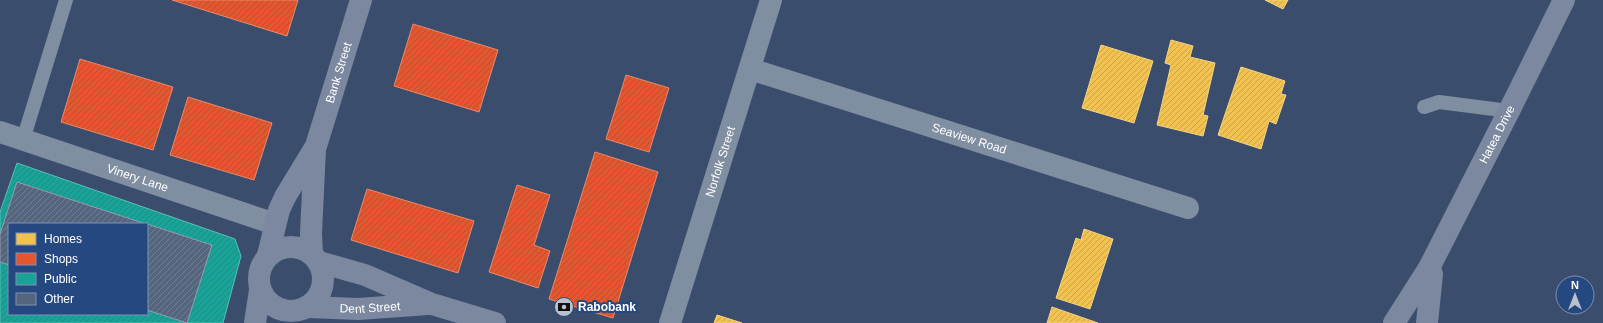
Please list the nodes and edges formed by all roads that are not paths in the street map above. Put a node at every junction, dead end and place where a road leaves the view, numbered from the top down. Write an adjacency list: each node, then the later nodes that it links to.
1 (66, 0): 9 (lane)
2 (361, 0): 10 (main road, Bank Street)
3 (771, 0): 5 (street, Norfolk Street)
4 (1564, 0): 7 (main road, Hatea Drive)
5 (750, 69): 11 (street, Seaview Road); 21 (street, Norfolk Street)
6 (1424, 107): 7 (lane)
7 (1510, 111): 15 (main road, Hatea Drive)
8 (0, 132): 9 (street, Vinery Lane)
9 (23, 140): 12 (street, Vinery Lane)
10 (316, 146): 12 (main road, Bank Street); 13 (main road, Bank Street)
11 (1188, 208)
12 (275, 224): 14 (main road, Bank Street)
13 (314, 250): 14 (main road); 17 (main road, Dent Street); 18 (main road)
14 (268, 255): 16 (main road)
15 (1429, 268): 22 (main road, Hatea Drive); 23 (main road, Hatea Drive); 24 (main road)
16 (260, 290): 18 (main road); 19 (main road)
17 (432, 304): 18 (main road, Dent Street); 20 (main road, Dent Street)
18 (299, 313)
19 (255, 323)
20 (494, 323)
21 (670, 323)
22 (1394, 323)
23 (1412, 323)
24 (1427, 323)

